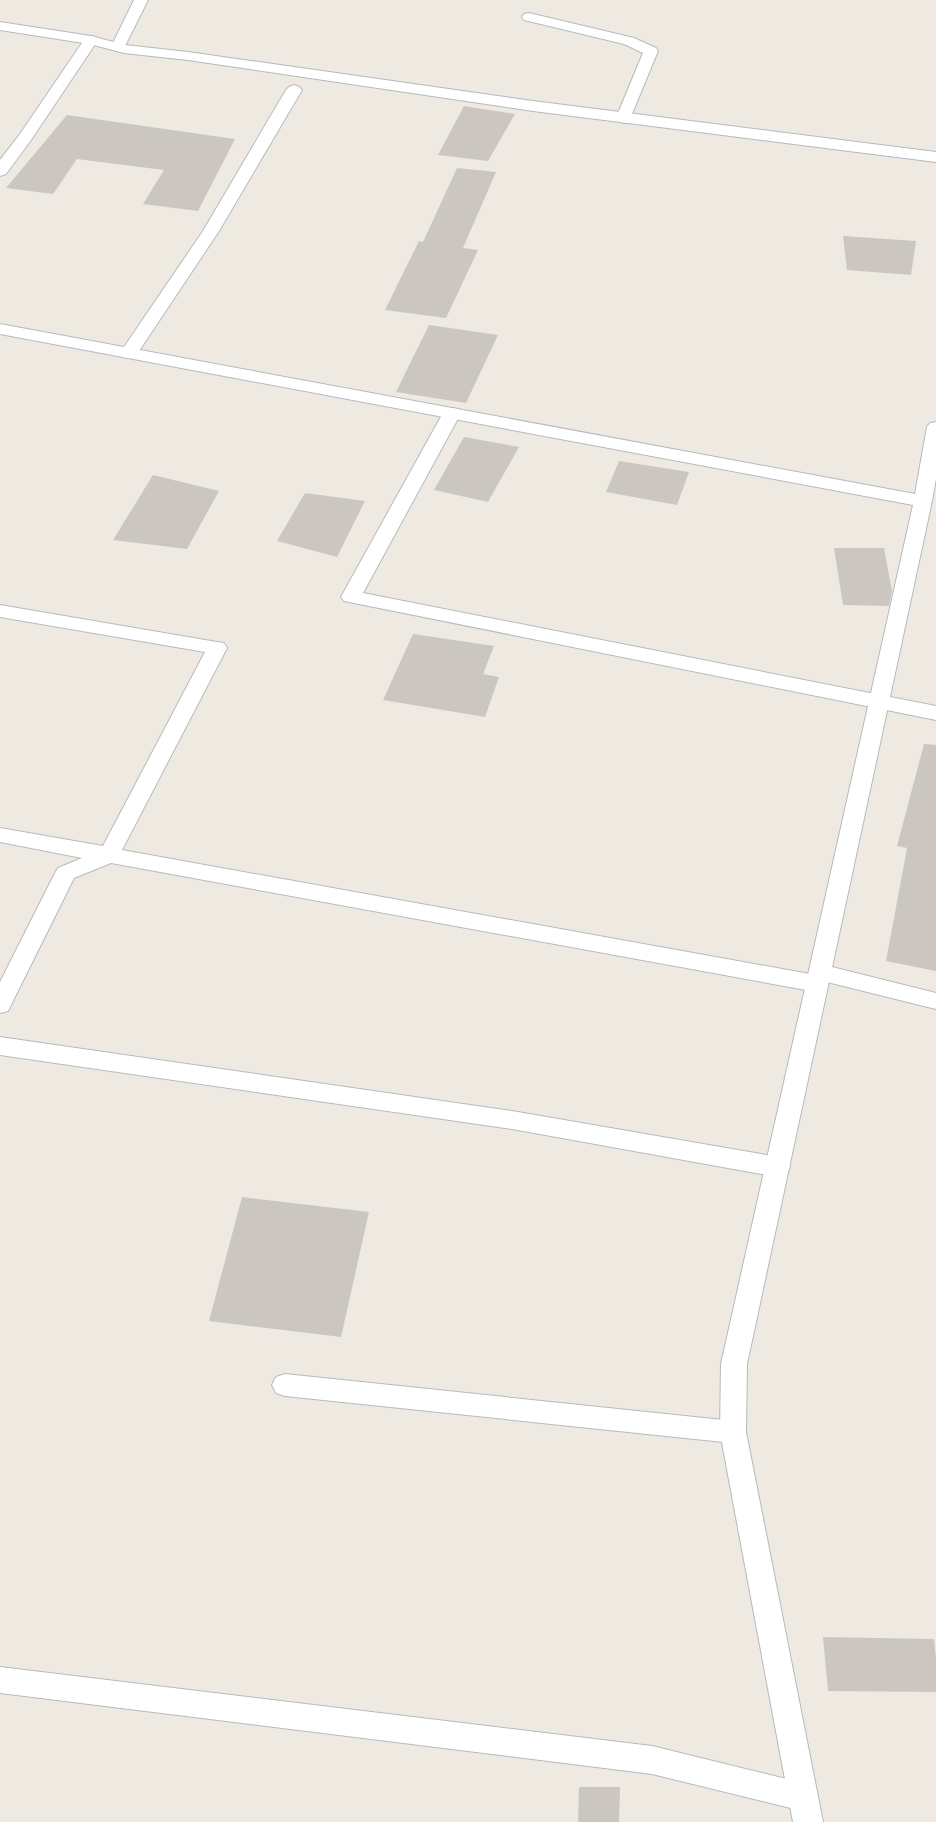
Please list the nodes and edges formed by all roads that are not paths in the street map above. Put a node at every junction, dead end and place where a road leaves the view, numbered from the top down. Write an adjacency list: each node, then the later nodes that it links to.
1 (141, 0): 5 (street)
2 (529, 17): 7 (street)
3 (0, 26): 4 (street)
4 (91, 40): 5 (street); 9 (street)
5 (118, 47): 7 (street)
6 (294, 90): 11 (street)
7 (624, 118): 8 (street)
8 (936, 157)
9 (0, 171)
10 (0, 329): 11 (street)
11 (129, 353): 12 (street)
12 (452, 413): 14 (street); 16 (street)
13 (936, 427): 14 (street)
14 (923, 501): 16 (street)
15 (0, 611): 19 (street)
16 (878, 703): 17 (street); 20 (street)
17 (936, 714)
18 (0, 835): 19 (street)
19 (110, 856): 20 (street); 22 (street)
20 (818, 978): 21 (street); 24 (street)
21 (936, 1001)
22 (0, 1005)
23 (0, 1046): 24 (street)
24 (778, 1167): 26 (street)
25 (285, 1385): 26 (street)
26 (733, 1432): 28 (street)
27 (0, 1680): 28 (street)
28 (806, 1810)

